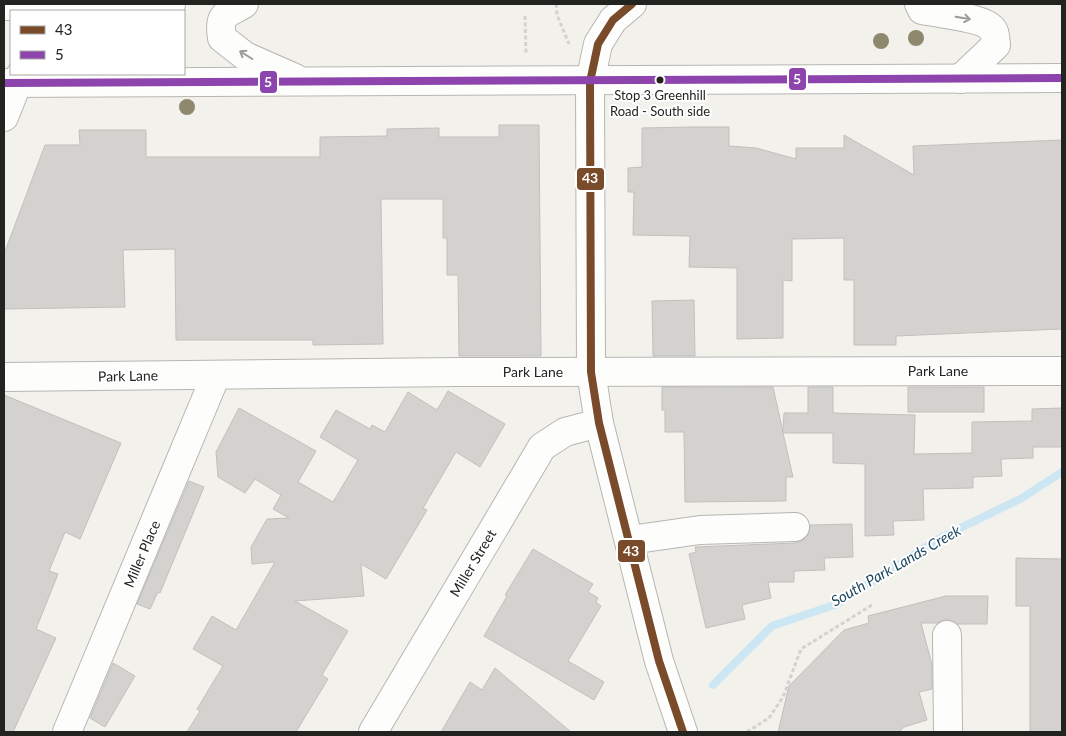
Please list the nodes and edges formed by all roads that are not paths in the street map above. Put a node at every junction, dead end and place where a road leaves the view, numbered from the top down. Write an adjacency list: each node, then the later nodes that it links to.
1 (171, 4): 6 (main road)
2 (244, 4): 10 (main road, one-way to 2)
3 (632, 4): 11 (main road)
4 (919, 4): 8 (main road, one-way to 8)
5 (4, 6): 6 (main road)
6 (45, 7)
7 (1062, 78): 8 (main road)
8 (960, 79): 11 (main road)
9 (14, 80): 10 (main road); 12 (main road)
10 (306, 82): 11 (main road)
11 (590, 82): 14 (main road)
12 (4, 117)
13 (1062, 371): 14 (main road, Park Lane)
14 (591, 372): 15 (main road, Park Lane); 17 (main road)
15 (216, 375): 16 (main road, Park Lane); 21 (main road, Miller Place)
16 (4, 377)
17 (599, 423): 19 (main road); 22 (main road, Miller Street)
18 (795, 527): 19 (main road)
19 (630, 540): 23 (main road)
20 (947, 636): 24 (main road)
21 (67, 732)
22 (373, 732)
23 (683, 732)
24 (948, 732)

